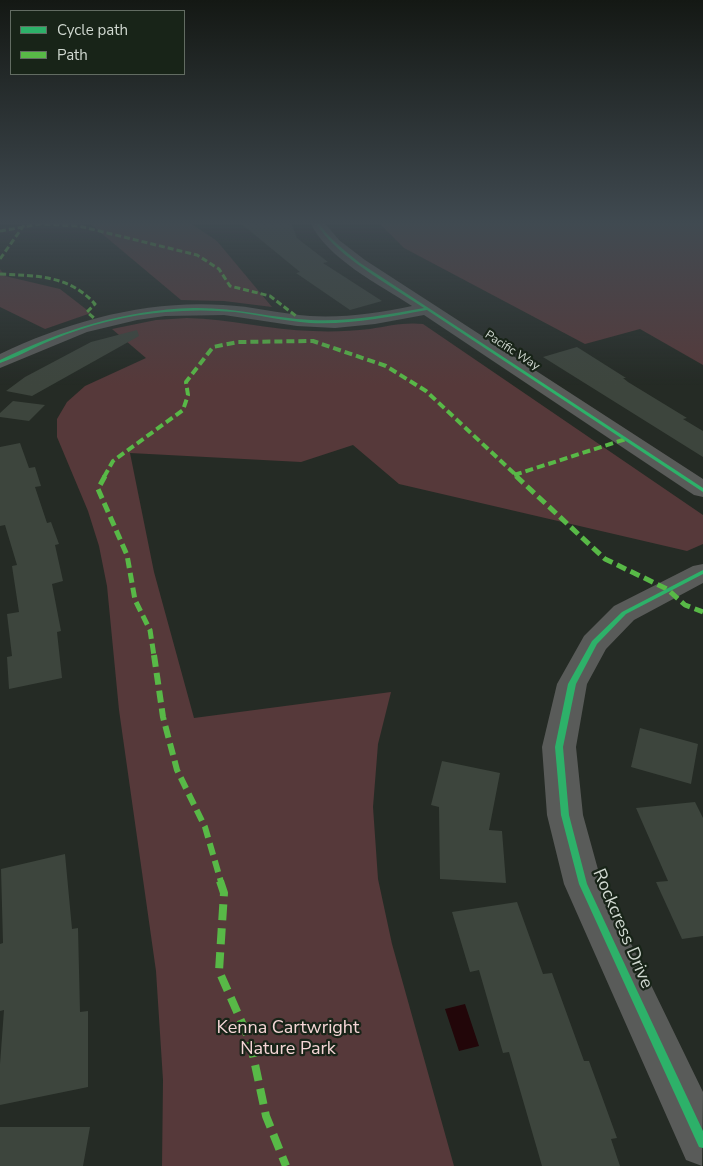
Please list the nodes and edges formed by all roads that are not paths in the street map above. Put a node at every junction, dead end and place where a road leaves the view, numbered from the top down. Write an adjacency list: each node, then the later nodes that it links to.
1 (380, 276): 2 (street, Pacific Way)
2 (428, 309): 3 (street); 4 (street, Pacific Way)
3 (0, 362)
4 (703, 490)
5 (703, 572): 6 (street, Rockcress Drive)
6 (703, 1143)

